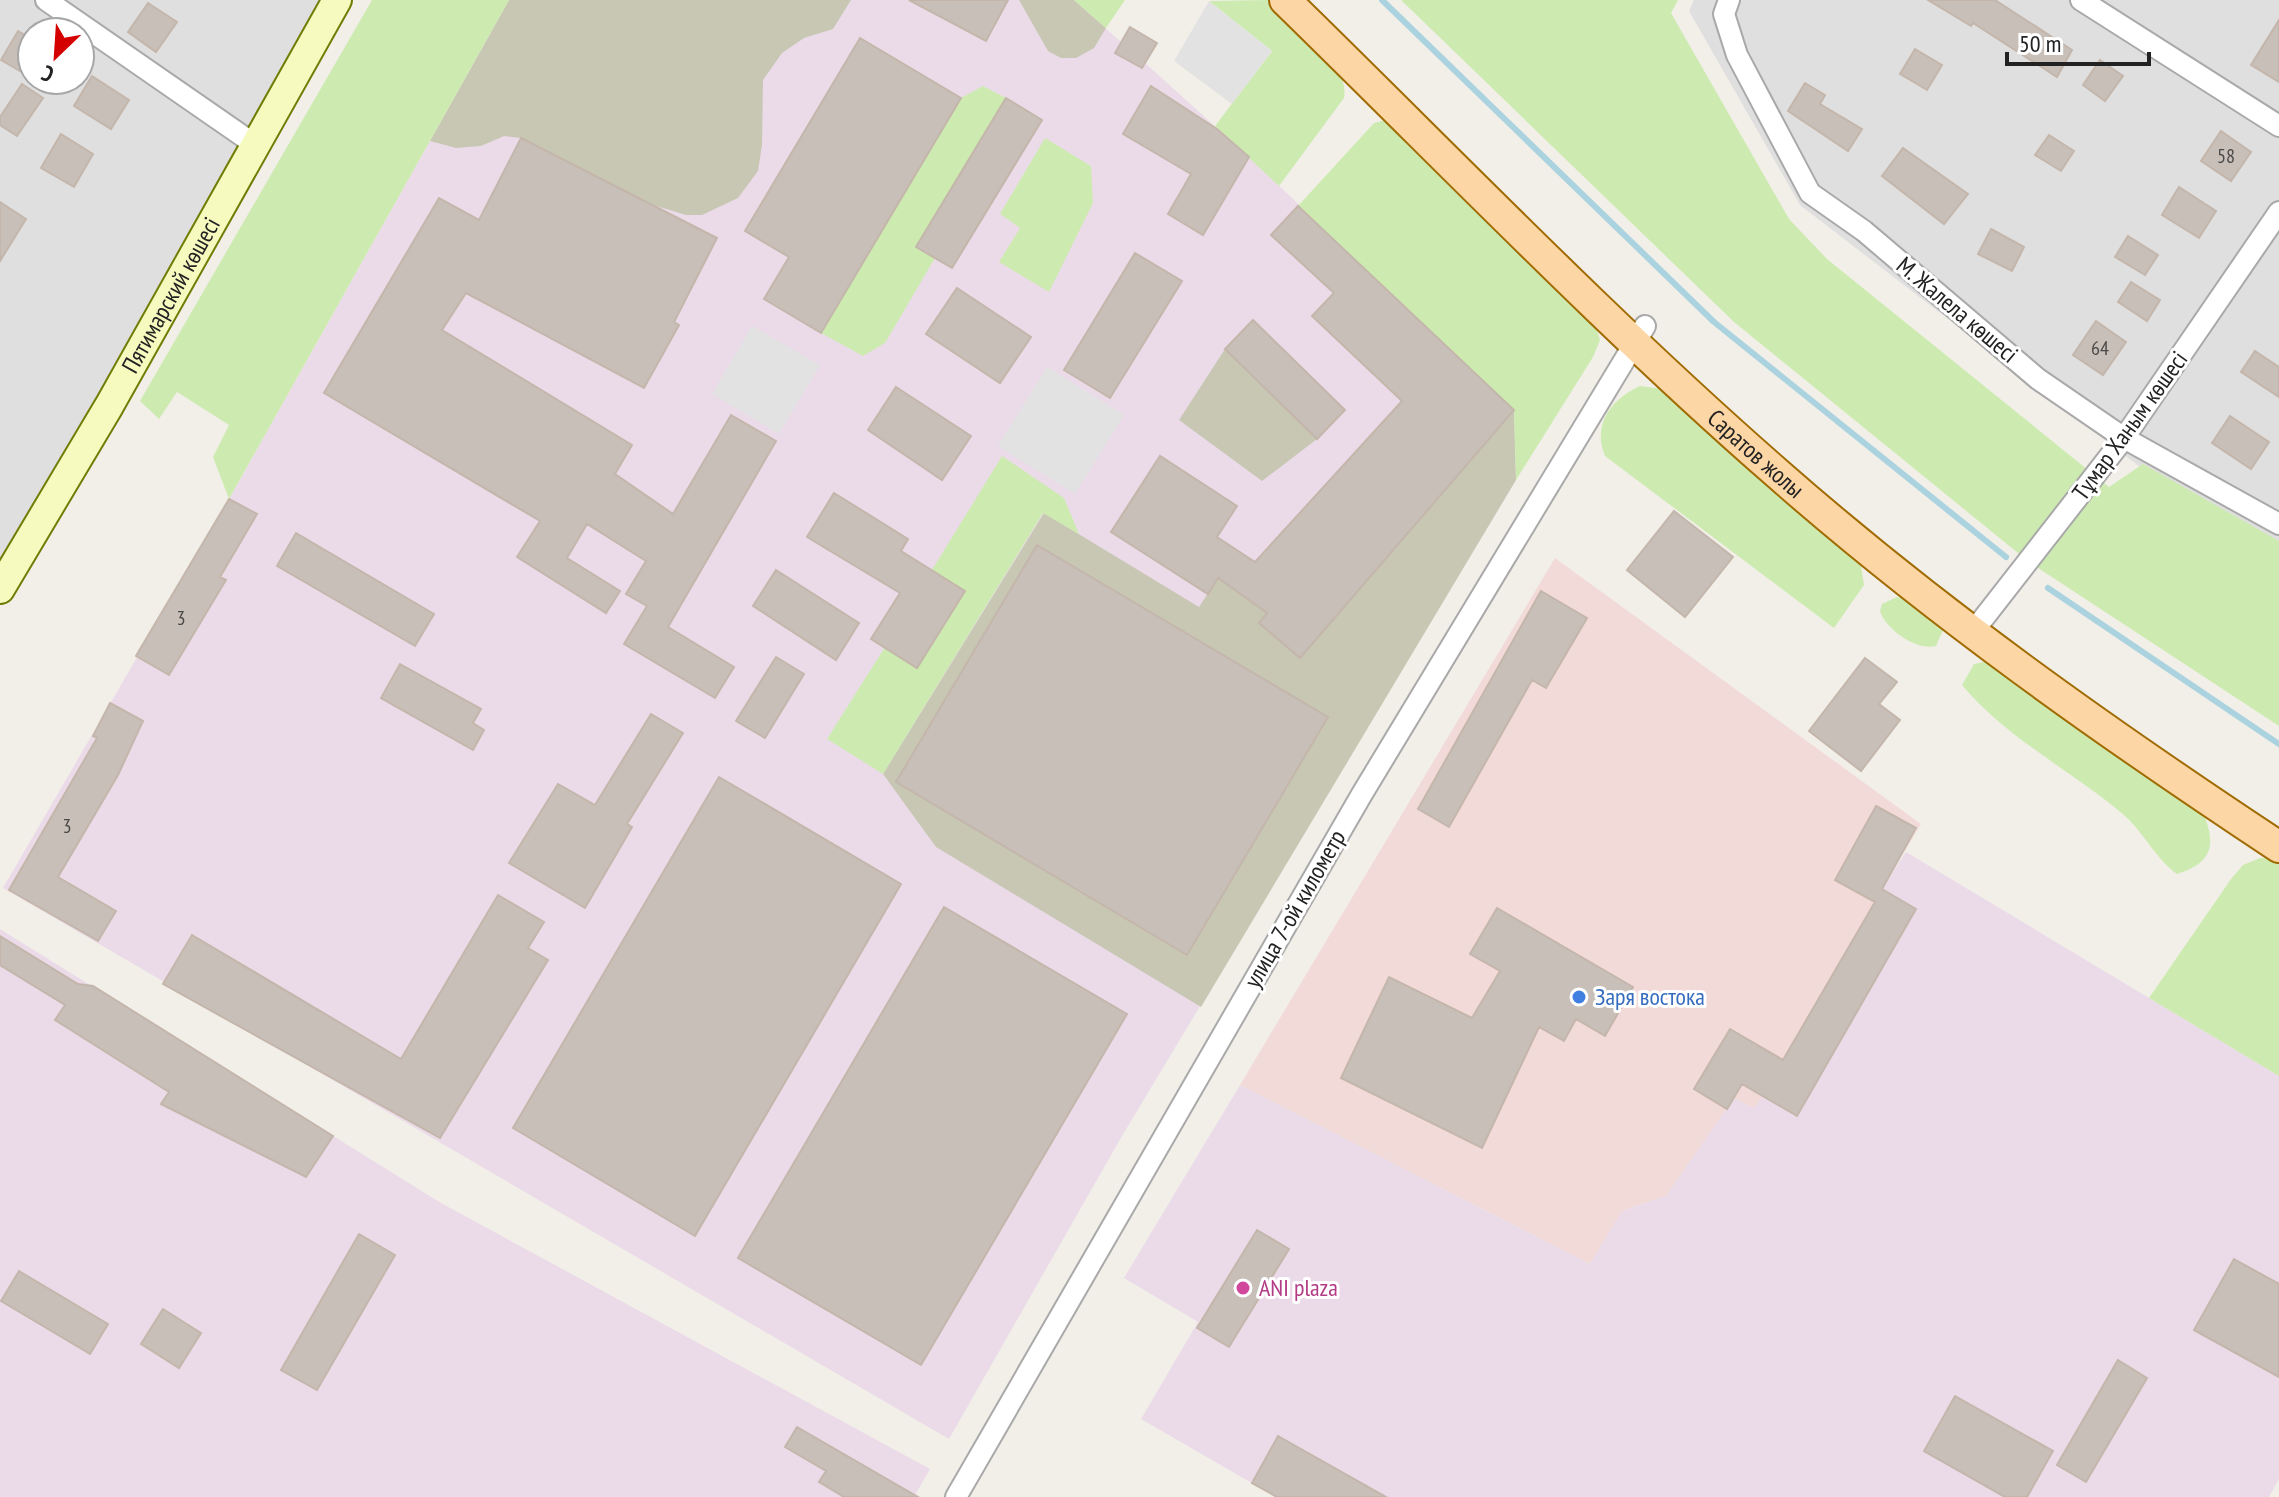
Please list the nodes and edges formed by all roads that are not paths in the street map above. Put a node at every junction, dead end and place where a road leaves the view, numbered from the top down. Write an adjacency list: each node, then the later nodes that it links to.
1 (46, 0): 8 (street)
2 (337, 0): 8 (main road, Пятимарский көшесі)
3 (1285, 0): 10 (main road, Саратов жолы)
4 (1314, 0): 10 (main road, Саратов жолы)
5 (2081, 0): 7 (street)
6 (1726, 7): 11 (street, М. Жалела көшесі)
7 (2279, 126)
8 (254, 144): 13 (main road, Пятимарский көшесі)
9 (2279, 212): 11 (street, Тұмар Ханым көшесі)
10 (1640, 334): 14 (main road, Саратов жолы); 17 (street, улица 7-ой километр)
11 (2124, 438): 12 (street, М. Жалела көшесі); 14 (street, Тұмар Ханым көшесі)
12 (2279, 524)
13 (0, 589)
14 (1977, 626): 15 (main road, Саратов жолы); 16 (main road, Саратов жолы)
15 (2279, 824)
16 (2279, 847)
17 (956, 1497)

